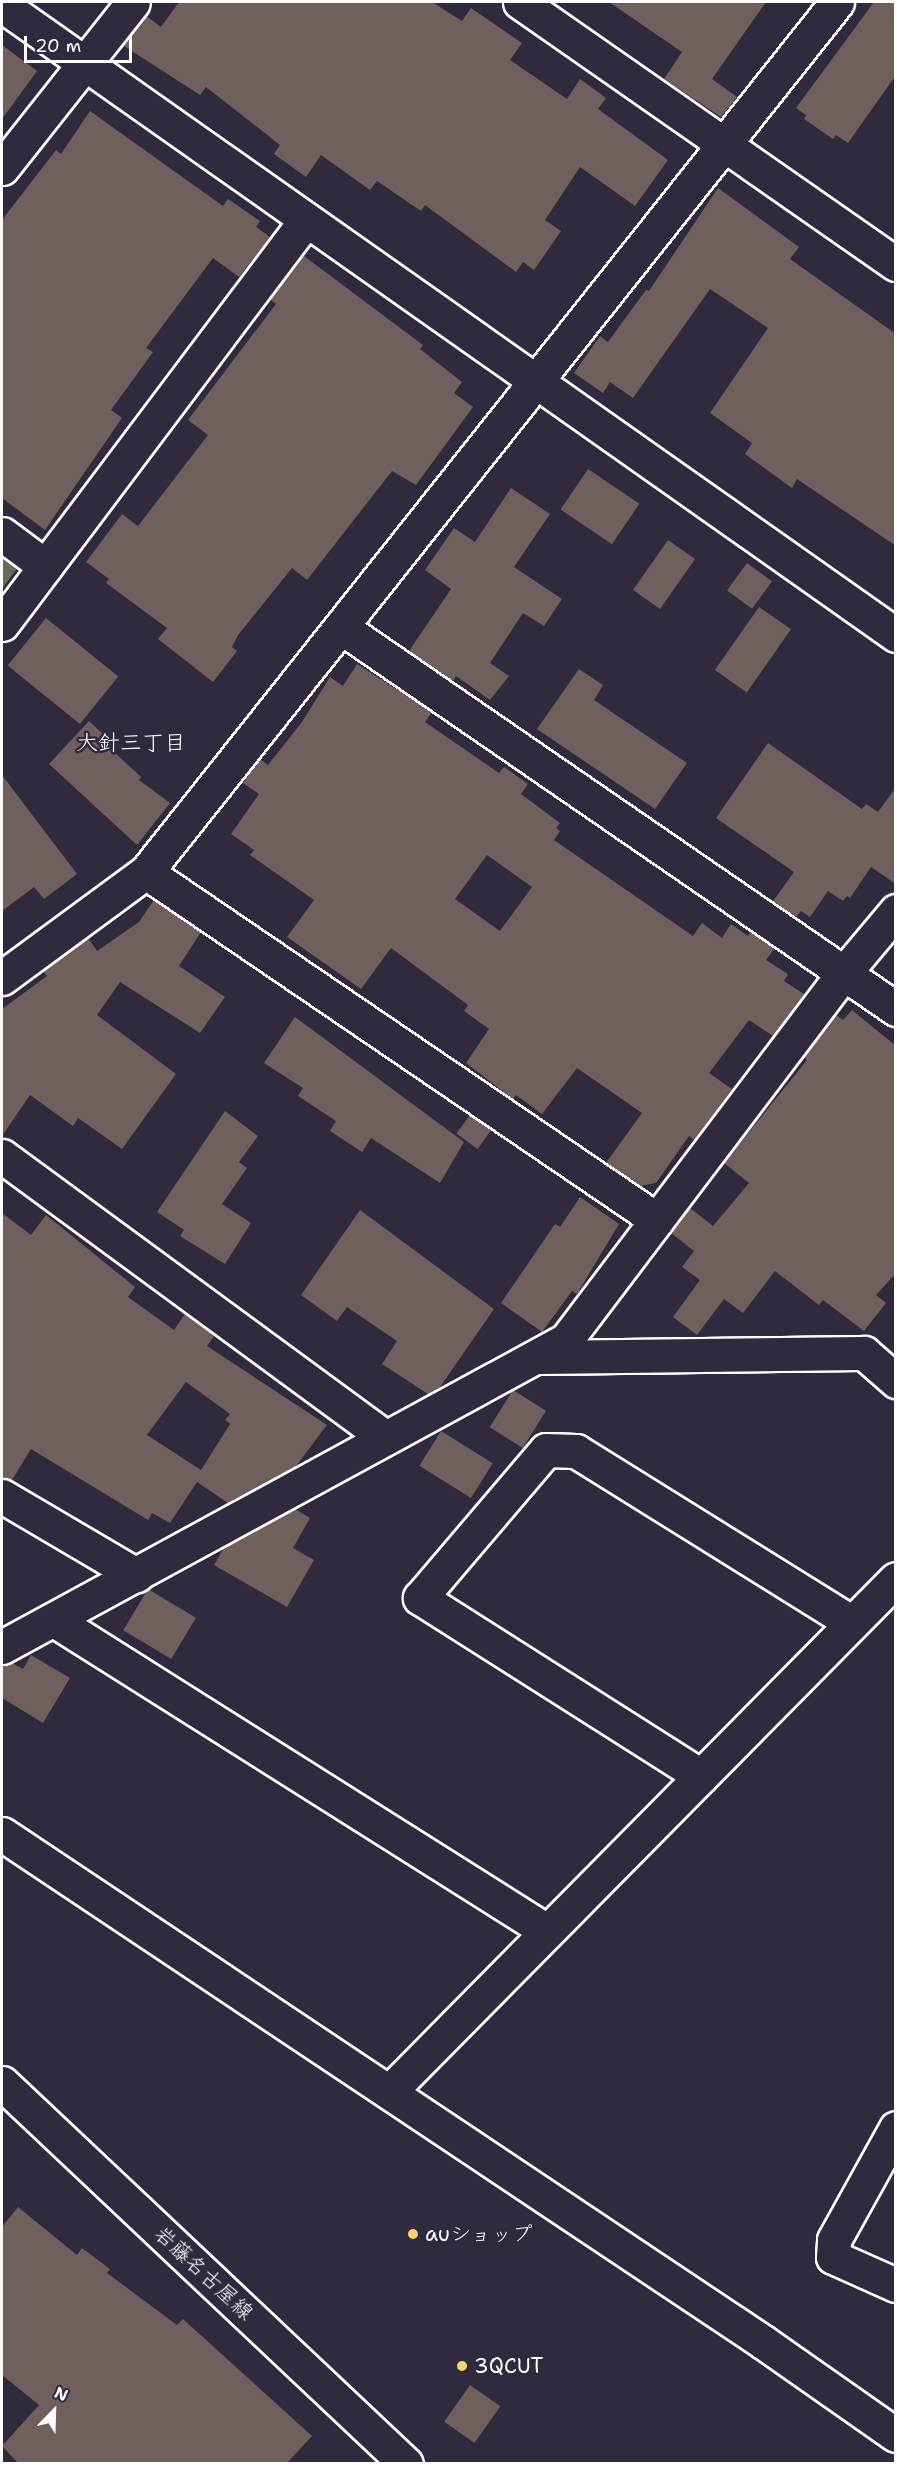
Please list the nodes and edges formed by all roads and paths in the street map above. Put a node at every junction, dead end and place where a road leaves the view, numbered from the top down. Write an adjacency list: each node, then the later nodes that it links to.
1 (133, 2): 5 (street)
2 (520, 2): 6 (street)
3 (837, 2): 6 (street)
4 (2, 5): 5 (street)
5 (84, 63): 7 (street); 8 (street)
6 (725, 145): 9 (street); 10 (street)
7 (2, 168)
8 (306, 220): 10 (street); 12 (street)
9 (896, 264)
10 (536, 382): 14 (street); 15 (street)
11 (2, 534): 12 (street)
12 (45, 566): 13 (street)
13 (2, 624)
14 (341, 627): 16 (street); 18 (street)
15 (896, 635)
16 (146, 872): 19 (street); 22 (street)
17 (896, 911): 18 (street)
18 (844, 973): 20 (street); 22 (street)
19 (2, 978)
20 (896, 1009)
21 (2, 1156): 25 (street)
22 (657, 1220): 23 (street)
23 (533, 1357): 24 (street); 25 (street)
24 (896, 1381)
25 (384, 1437): 27 (street)
26 (2, 1496): 27 (street)
27 (136, 1575): 29 (street)
28 (896, 1579): 30 (street)
29 (54, 1620): 31 (street); 34 (street)
30 (852, 1623): 32 (street); 32 (street)
31 (2, 1647)
32 (701, 1776): 34 (street)
33 (2, 1834): 36 (street)
34 (547, 1931): 36 (street)
35 (2, 2083): 40 (street, 岩藤名古屋線)
36 (389, 2092): 39 (street)
37 (896, 2128): 38 (street)
38 (896, 2285)
39 (896, 2435)
40 (406, 2463)

